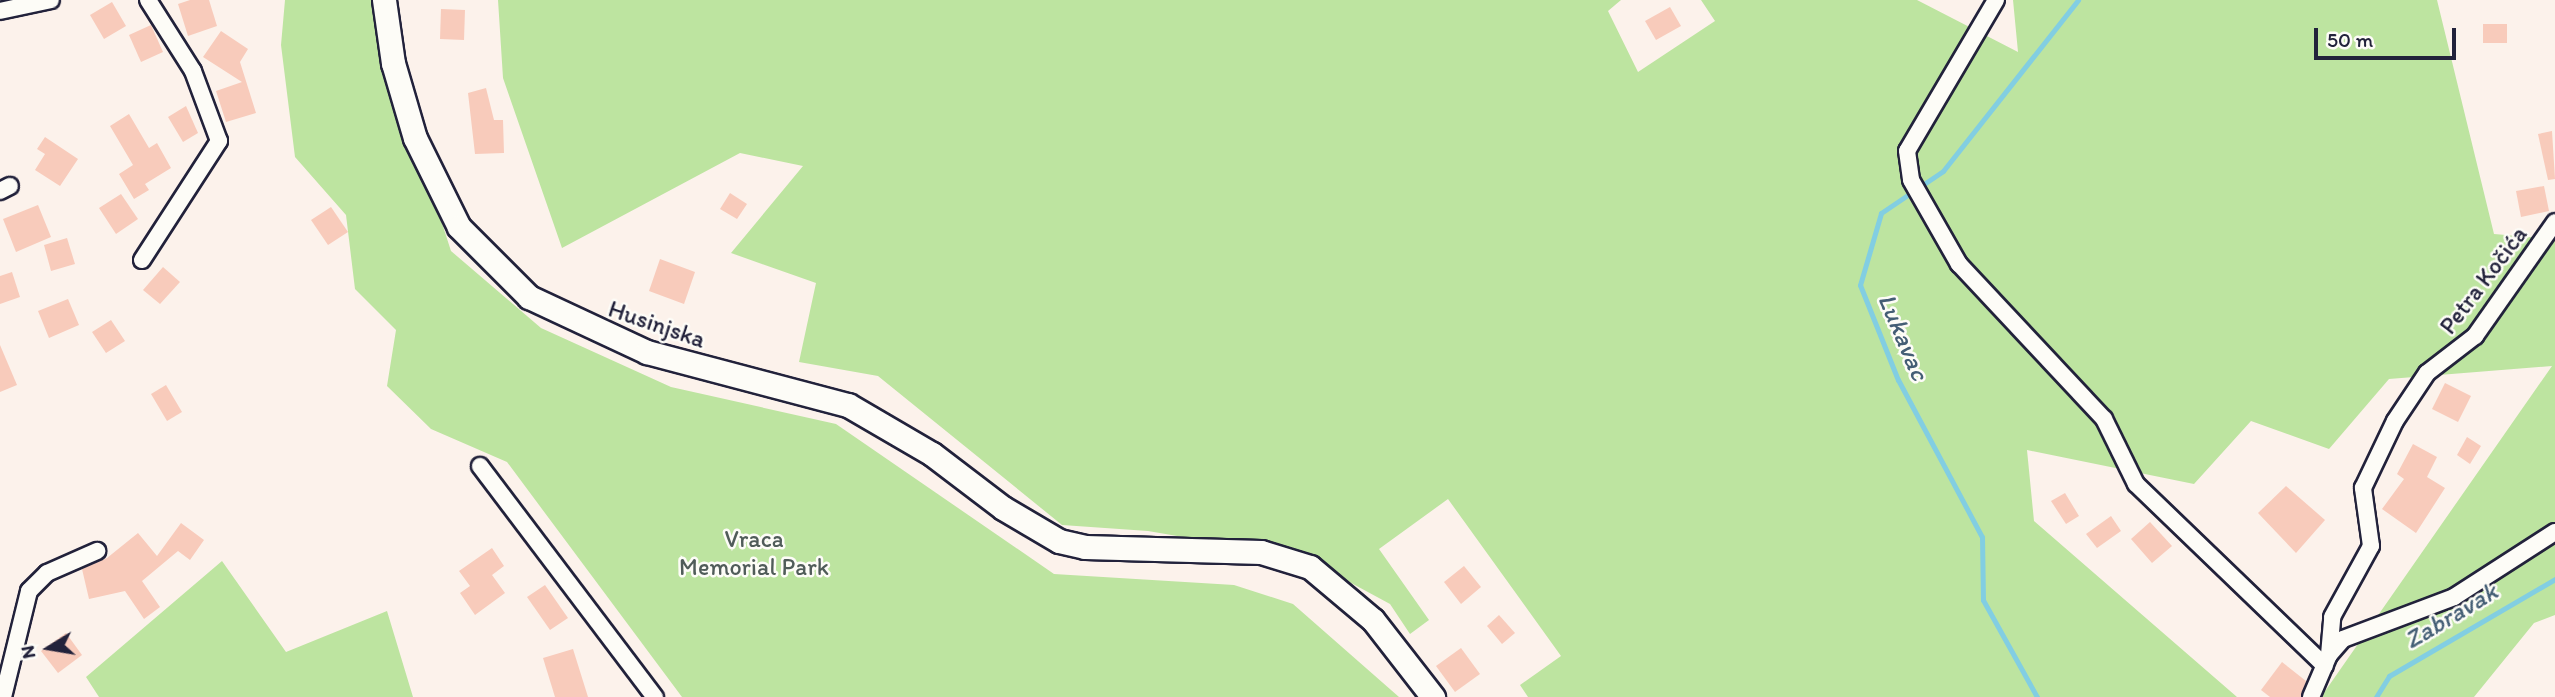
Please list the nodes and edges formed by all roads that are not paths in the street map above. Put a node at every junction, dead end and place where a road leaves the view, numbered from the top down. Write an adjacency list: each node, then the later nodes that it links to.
1 (51, 0): 5 (street)
2 (148, 0): 7 (street)
3 (384, 0): 14 (main road, Husinjska)
4 (1996, 0): 11 (street)
5 (0, 11)
6 (2555, 222): 11 (street, Petra Kočića)
7 (142, 260)
8 (480, 466): 13 (street)
9 (2555, 532): 11 (street)
10 (97, 551): 12 (street)
11 (2327, 660): 15 (street, Petra Kočića)
12 (3, 697)
13 (656, 697)
14 (1433, 697)
15 (2311, 697)

